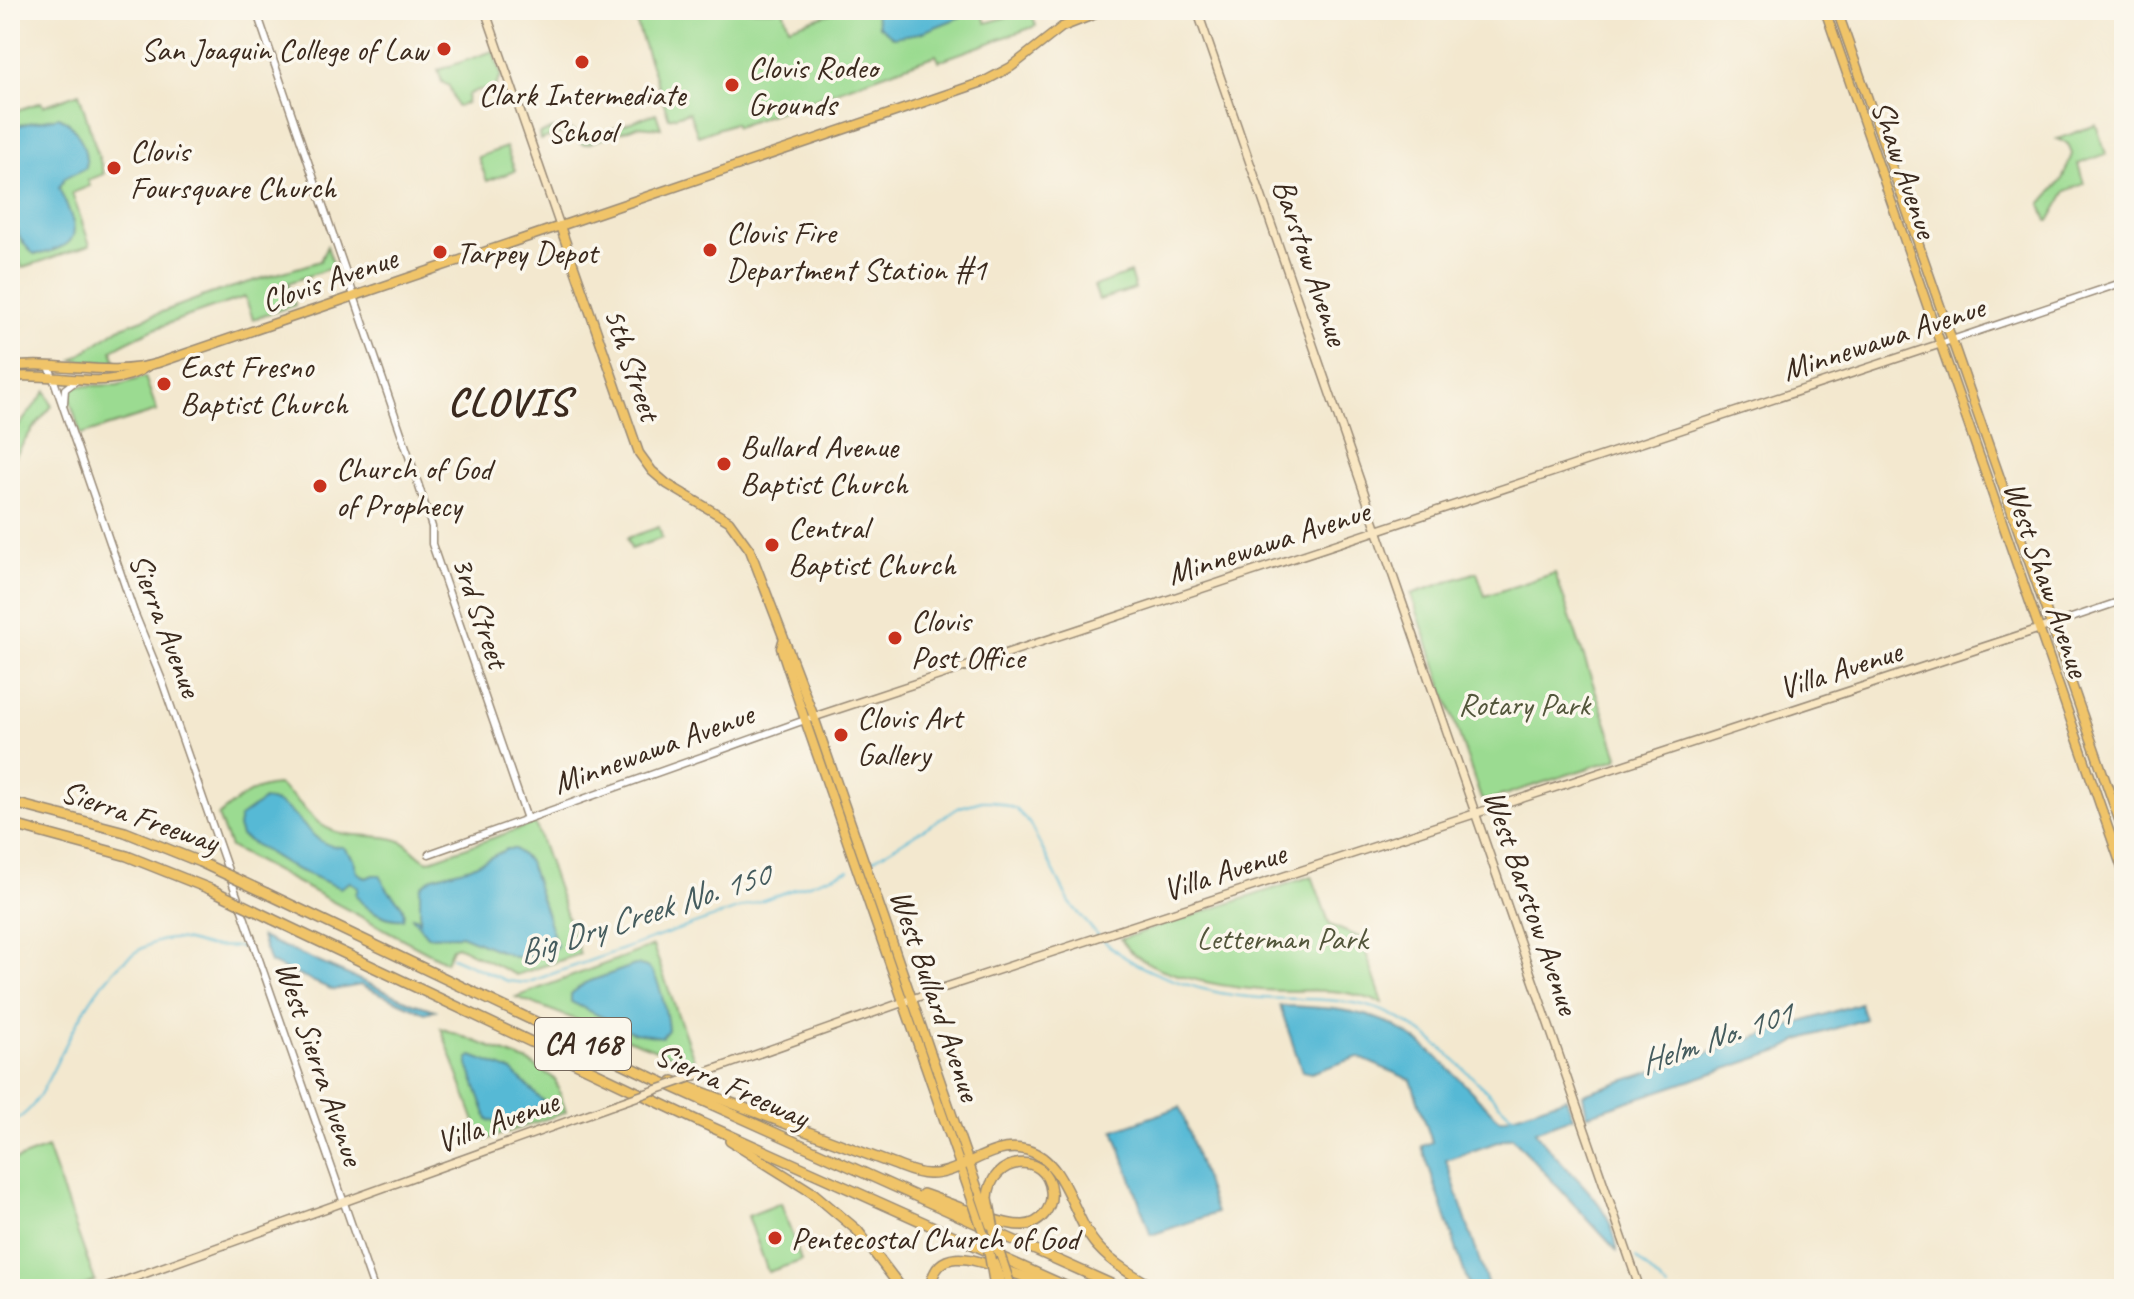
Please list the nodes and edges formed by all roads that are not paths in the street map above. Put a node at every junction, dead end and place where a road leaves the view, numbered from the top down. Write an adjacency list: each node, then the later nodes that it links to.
1 (256, 10): 13 (street, 3rd Street)
2 (485, 10): 11 (main road, 5th Street)
3 (1106, 10): 11 (main road, Clovis Avenue)
4 (1197, 10): 26 (main road, Barstow Avenue)
5 (1825, 10): 7 (main road, Shaw Avenue)
6 (1837, 10): 8 (main road, Shaw Avenue)
7 (1855, 96): 8 (main road); 9 (main road, Shaw Avenue)
8 (1886, 151): 10 (main road, Shaw Avenue)
9 (1876, 158): 10 (main road); 15 (main road, Shaw Avenue)
10 (1895, 178): 14 (main road, Shaw Avenue)
11 (560, 226): 13 (main road, Clovis Avenue); 31 (main road, 5th Street)
12 (2124, 282): 14 (street, Minnewawa Avenue)
13 (354, 296): 16 (main road, Clovis Avenue); 38 (street, 3rd Street)
14 (1953, 340): 15 (street, Minnewawa Avenue); 24 (main road, West Shaw Avenue)
15 (1940, 344): 23 (main road, West Shaw Avenue); 26 (main road, Minnewawa Avenue)
16 (149, 365): 17 (main road, Clovis Avenue); 21 (main road)
17 (49, 366): 18 (main road, Clovis Avenue); 19 (street, Sierra Avenue)
18 (10, 367)
19 (52, 376): 20 (main road); 21 (main road); 22 (street, Sierra Avenue)
20 (10, 377)
21 (82, 379): 22 (street)
22 (65, 414): 42 (street, Sierra Avenue)
23 (1969, 426): 24 (main road); 25 (main road, West Shaw Avenue)
24 (2001, 483): 27 (main road, West Shaw Avenue)
25 (1992, 490): 27 (main road); 30 (main road, West Shaw Avenue)
26 (1379, 530): 31 (main road, Minnewawa Avenue); 36 (main road, West Barstow Avenue)
27 (2020, 537): 29 (main road, West Shaw Avenue)
28 (2124, 600): 29 (street, Villa Avenue)
29 (2051, 625): 30 (main road, Villa Avenue); 37 (main road, West Shaw Avenue)
30 (2038, 629): 33 (main road, West Shaw Avenue); 36 (main road, Villa Avenue)
31 (809, 718): 32 (main road, West Bullard Avenue); 34 (main road, West Bullard Avenue); 38 (street, Minnewawa Avenue)
32 (816, 751): 34 (main road); 41 (main road, West Bullard Avenue)
33 (2090, 770): 37 (main road); 44 (main road, West Shaw Avenue)
34 (839, 790): 45 (main road, West Bullard Avenue)
35 (10, 802): 47 (highway, Sierra Freeway / CA 168, bridge)
36 (1476, 814): 46 (main road, Villa Avenue); 66 (main road, West Barstow Avenue)
37 (2117, 815): 40 (main road, West Shaw Avenue)
38 (527, 819): 43 (street, Minnewawa Avenue)
39 (10, 824): 49 (highway, Sierra Freeway / CA 168, bridge)
40 (2124, 834)
41 (846, 839): 45 (main road); 46 (main road, West Bullard Avenue)
42 (222, 853): 54 (street, West Sierra Avenue)
43 (429, 854)
44 (2124, 874)
45 (871, 881): 46 (main road, West Bullard Avenue)
46 (907, 1000): 48 (main road, West Bullard Avenue); 50 (main road, West Bullard Avenue); 54 (main road, Villa Avenue, bridge)
47 (605, 1055): 51 (highway); 52 (highway, Sierra Freeway / CA 168)
48 (931, 1080): 50 (main road); 51 (main road, West Bullard Avenue)
49 (700, 1122): 60 (highway); 63 (highway, Sierra Freeway / CA 168)
50 (955, 1122): 51 (main road, West Bullard Avenue)
51 (964, 1163): 53 (main road, West Bullard Avenue); 55 (main road, West Bullard Avenue, bridge); 65 (highway)
52 (867, 1174): 53 (highway); 64 (highway, Sierra Freeway / CA 168)
53 (984, 1198): 56 (highway, bridge)
54 (343, 1201): 58 (main road, Villa Avenue); 59 (street, West Sierra Avenue)
55 (988, 1246): 57 (highway, bridge)
56 (998, 1250): 57 (main road, bridge)
57 (1002, 1286)
58 (102, 1289)
59 (374, 1289)
60 (902, 1289)
61 (930, 1289): 62 (highway)
62 (1061, 1289)
63 (1072, 1289)
64 (1122, 1289)
65 (1157, 1289)
66 (1640, 1289)

